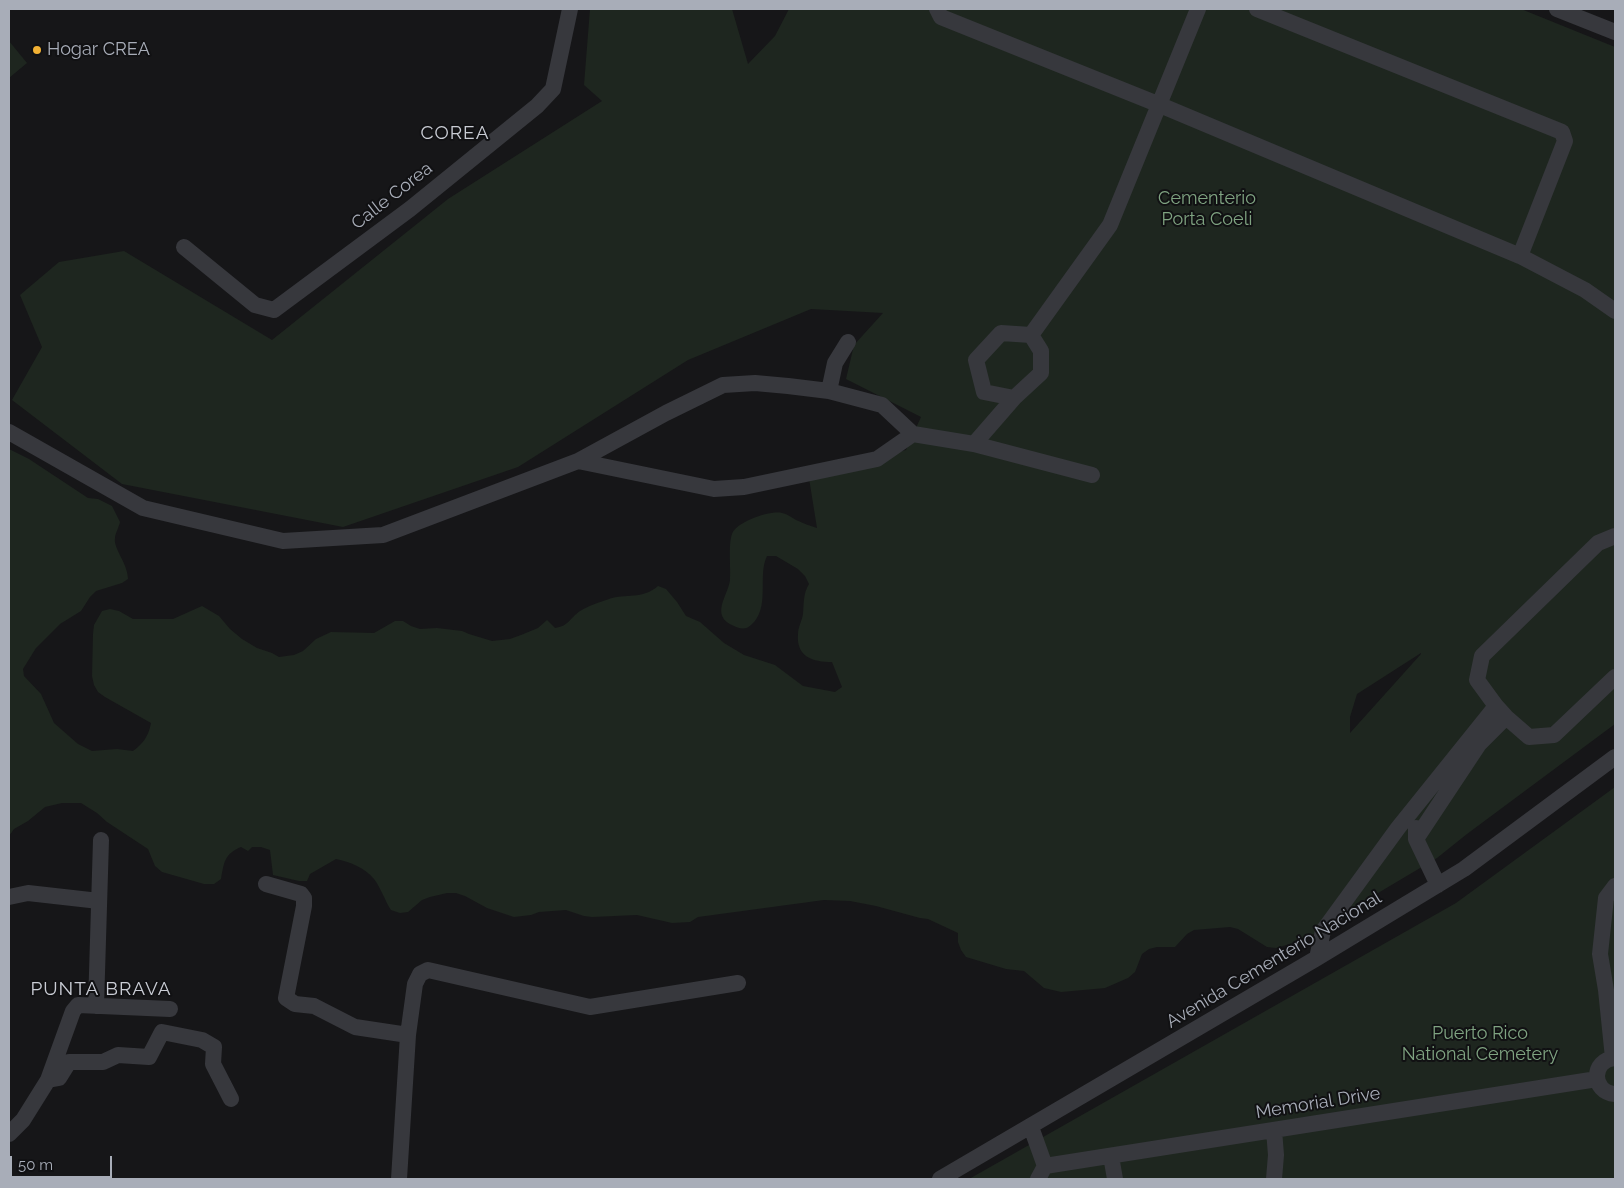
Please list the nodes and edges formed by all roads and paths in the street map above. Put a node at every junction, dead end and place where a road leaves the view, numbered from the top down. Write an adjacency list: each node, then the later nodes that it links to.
1 (570, 9): 8 (street, Calle Corea)
2 (937, 9): 7 (street)
3 (1198, 9): 7 (street)
4 (1257, 9): 9 (street)
5 (1557, 9): 6 (street)
6 (1615, 32)
7 (1160, 104): 9 (street); 11 (street)
8 (184, 247)
9 (1520, 256): 10 (street)
10 (1615, 311)
11 (1031, 334): 14 (street); 14 (street)
12 (848, 342): 13 (street)
13 (830, 391): 16 (street); 18 (street)
14 (1014, 398): 17 (street)
15 (9, 432): 18 (street)
16 (914, 434): 17 (street); 18 (street)
17 (974, 444): 19 (street)
18 (578, 461)
19 (1092, 475)
20 (1615, 536): 22 (street)
21 (1615, 677): 22 (street)
22 (1501, 712): 24 (street); 25 (street)
23 (1615, 757): 28 (street, Avenida Cementerio Nacional)
24 (1416, 806): 25 (street); 32 (street)
25 (1416, 839): 28 (street)
26 (101, 840): 31 (street)
27 (266, 884): 37 (street)
28 (1438, 885): 32 (street, Avenida Cementerio Nacional)
29 (1615, 886): 34 (street)
30 (9, 897): 31 (street)
31 (99, 901): 35 (street)
32 (1317, 958): 43 (street, Avenida Cementerio Nacional)
33 (738, 983): 37 (street)
34 (1611, 989): 38 (street)
35 (96, 1006): 36 (street); 40 (street)
36 (170, 1009)
37 (408, 1035): 49 (street)
38 (1614, 1058): 39 (street)
39 (1597, 1079): 41 (street); 44 (street, Memorial Drive)
40 (48, 1080): 42 (street); 45 (street)
41 (1615, 1094)
42 (231, 1099)
43 (1031, 1127): 47 (street, Memorial Drive); 48 (street, Avenida Cementerio Nacional)
44 (1274, 1130): 46 (street, Memorial Drive); 52 (street)
45 (9, 1134)
46 (1111, 1156): 47 (street, Memorial Drive); 51 (street)
47 (1041, 1173)
48 (946, 1176): 50 (street)
49 (399, 1179)
50 (970, 1179)
51 (1115, 1179)
52 (1274, 1179)

